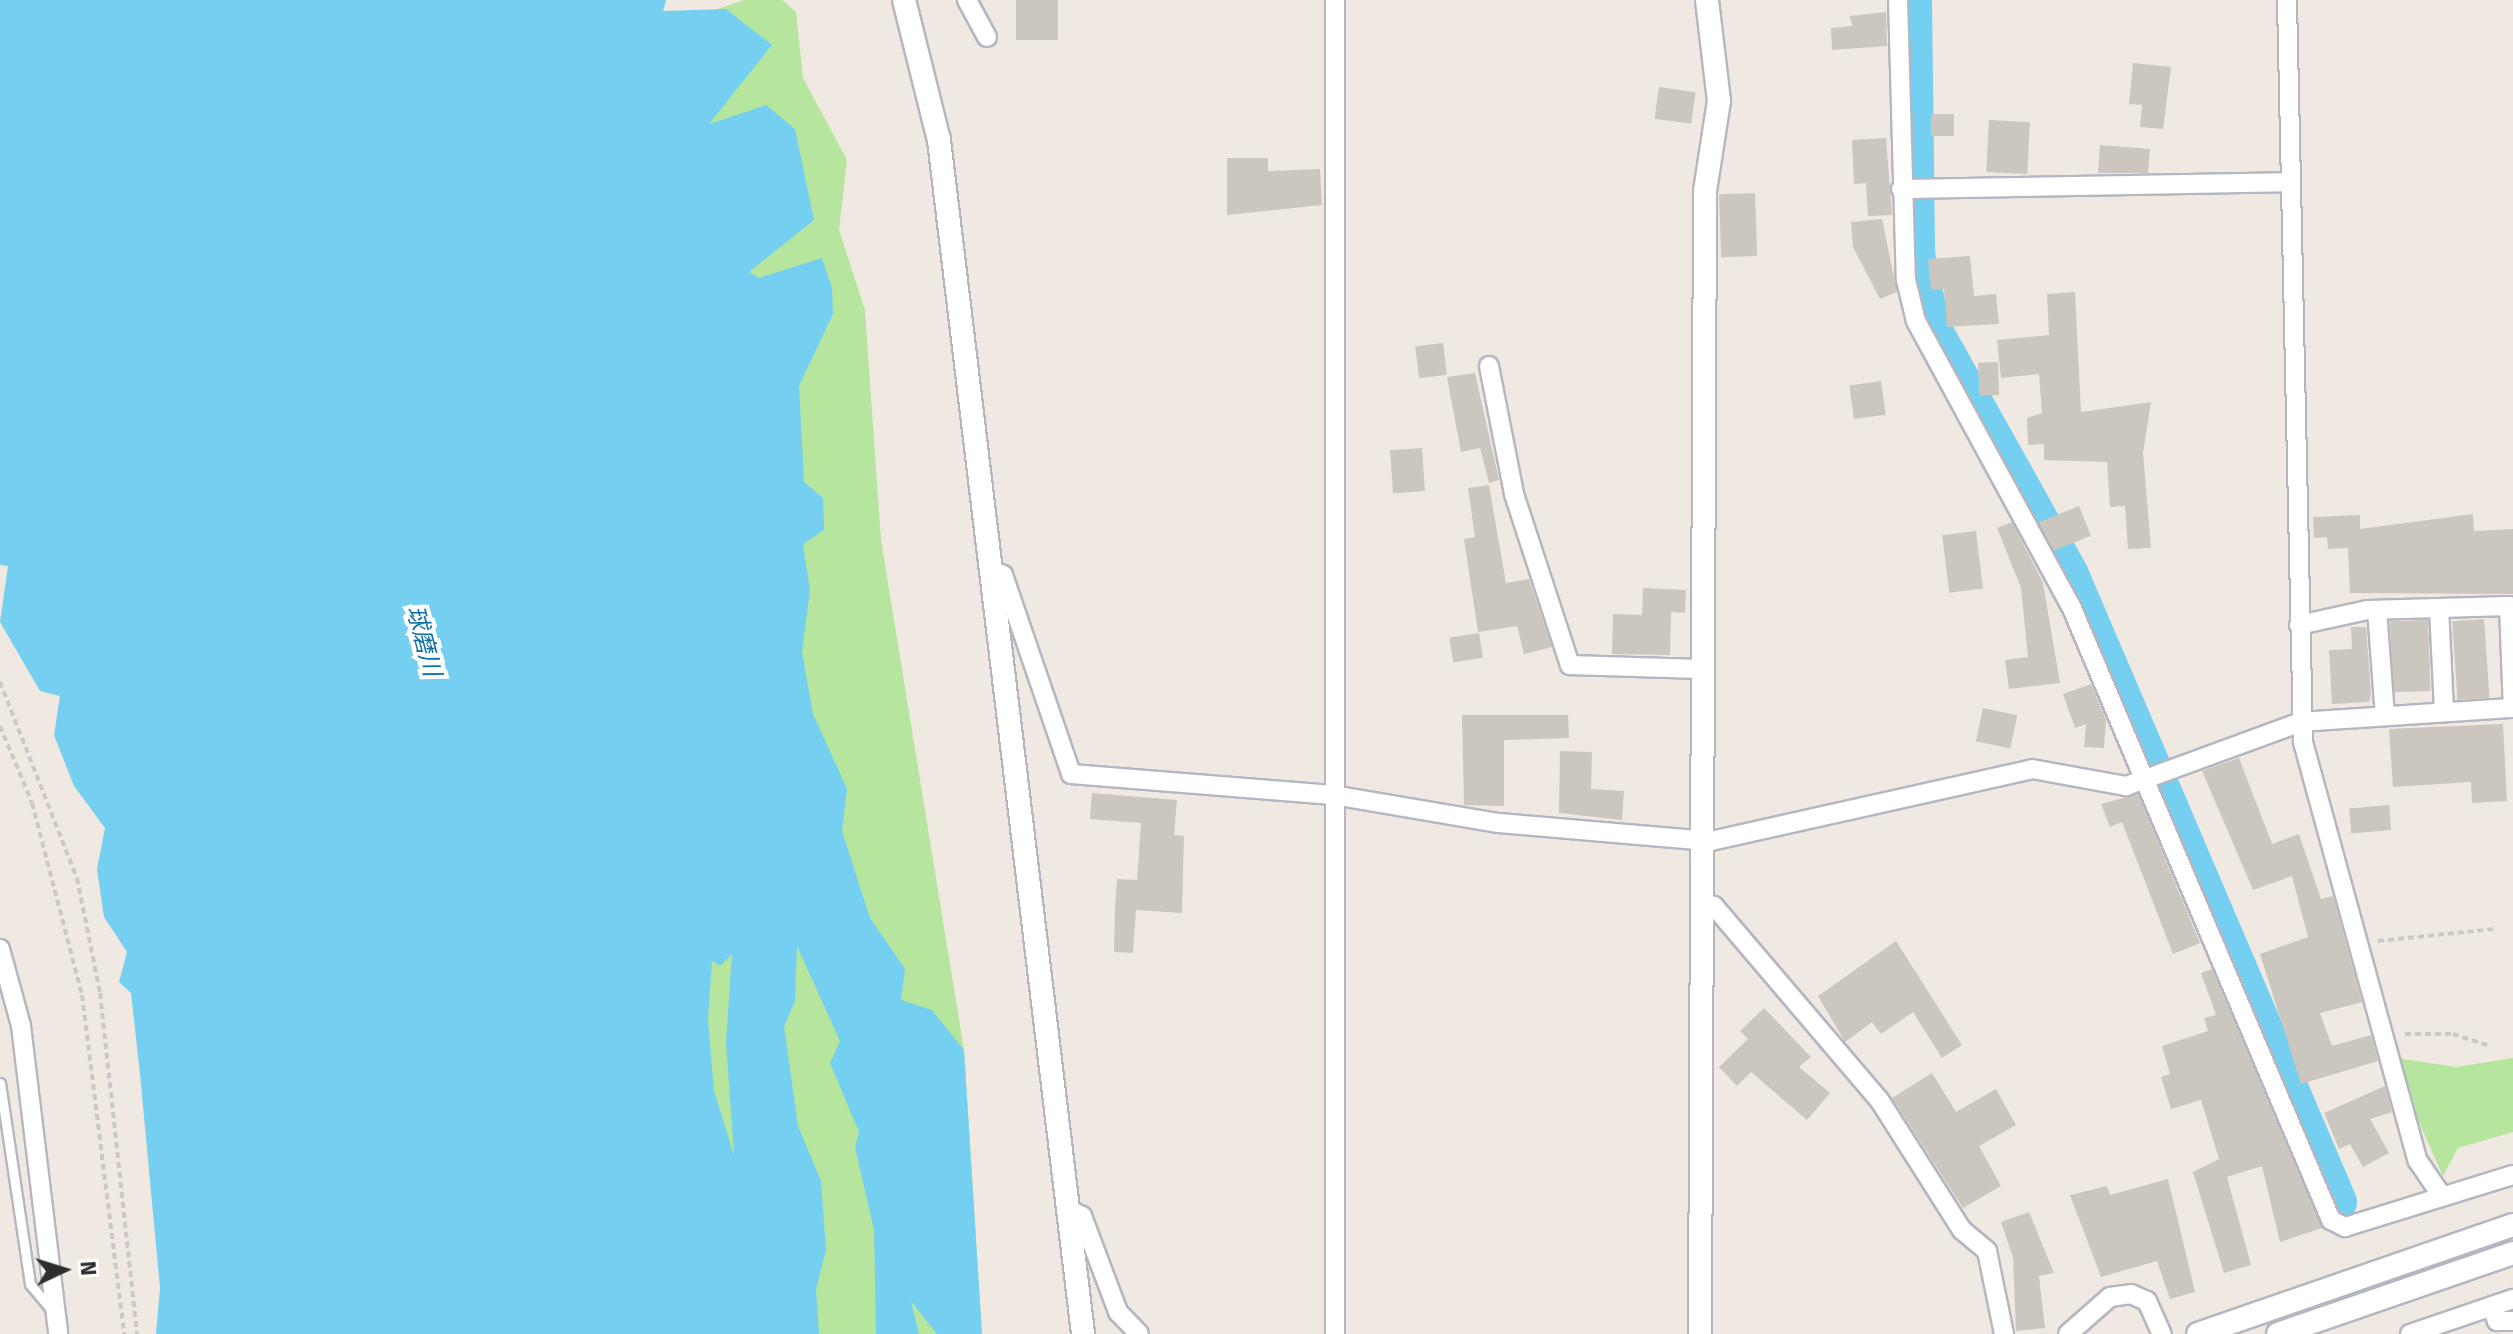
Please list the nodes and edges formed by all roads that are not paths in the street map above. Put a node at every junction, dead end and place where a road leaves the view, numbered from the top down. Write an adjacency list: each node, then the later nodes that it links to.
1 (904, 0): 11 (street)
2 (967, 0): 7 (street)
3 (1335, 0): 21 (street)
4 (1707, 0): 15 (street)
5 (1898, 0): 9 (street)
6 (2287, 0): 8 (street)
7 (987, 37)
8 (2290, 182): 9 (street); 14 (street)
9 (1901, 189): 20 (street)
10 (1489, 366): 15 (street)
11 (990, 570): 21 (street); 28 (street)
12 (2439, 608): 13 (street); 16 (street); 17 (street)
13 (2377, 610): 14 (street); 18 (street)
14 (2299, 625): 19 (street)
15 (1700, 669): 22 (street)
16 (2513, 708): 17 (street)
17 (2444, 711): 18 (street)
18 (2385, 716): 19 (street)
19 (2301, 722): 20 (street); 27 (street)
20 (2148, 778): 22 (street); 27 (street)
21 (1333, 795): 22 (street); 37 (street)
22 (1700, 840): 23 (street)
23 (1700, 903): 38 (street); 39 (street)
24 (0, 949): 34 (street)
25 (0, 1083): 34 (lane)
26 (2513, 1175): 27 (street)
27 (2441, 1195)
28 (1068, 1209): 35 (street); 36 (street)
29 (2513, 1225): 42 (street)
30 (2513, 1253): 43 (street)
31 (2513, 1299): 32 (street)
32 (2492, 1306): 33 (street); 44 (street)
33 (2513, 1321)
34 (57, 1324)
35 (1083, 1334)
36 (1139, 1334)
37 (1335, 1334)
38 (1700, 1334)
39 (2004, 1334)
40 (2068, 1334): 41 (street)
41 (2162, 1334)
42 (2198, 1334)
43 (2278, 1334)
44 (2410, 1334)

